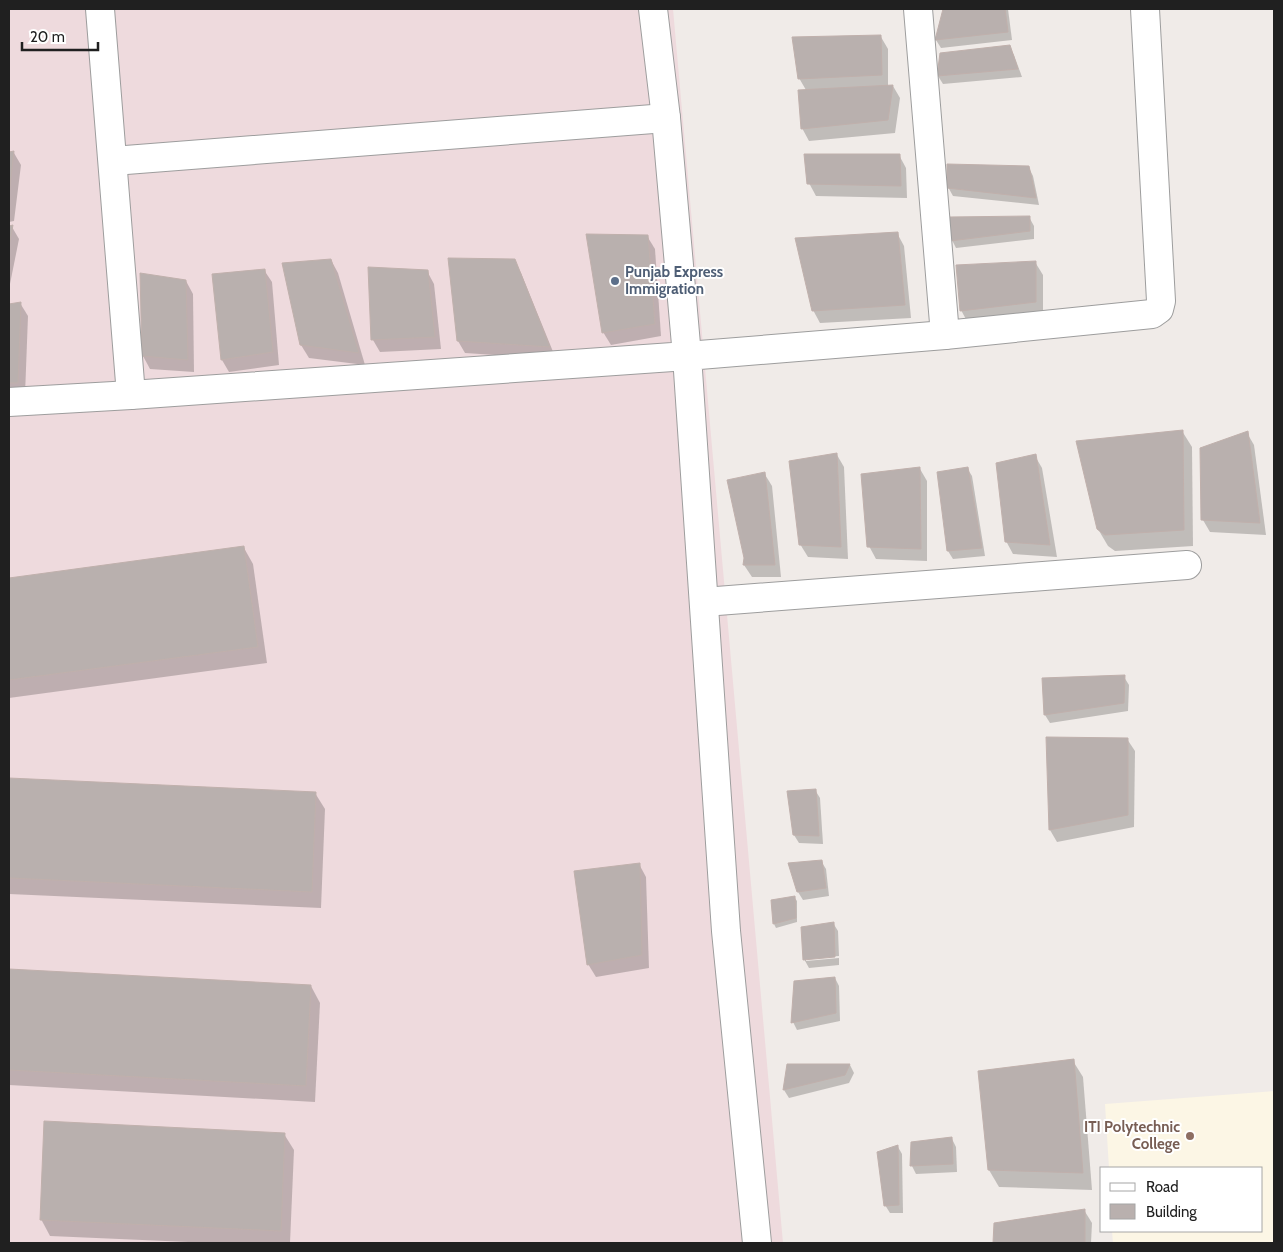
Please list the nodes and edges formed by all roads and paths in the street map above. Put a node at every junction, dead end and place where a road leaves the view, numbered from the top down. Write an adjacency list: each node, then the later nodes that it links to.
1 (100, 9): 6 (street)
2 (653, 9): 5 (street)
3 (918, 9): 7 (street)
4 (1145, 9): 7 (street)
5 (666, 118): 6 (street); 8 (street)
6 (114, 161): 9 (street)
7 (945, 335): 8 (street)
8 (687, 356): 9 (street); 12 (street)
9 (131, 395): 10 (street)
10 (9, 402)
11 (1186, 565): 12 (street)
12 (704, 602): 13 (street)
13 (756, 1243)

